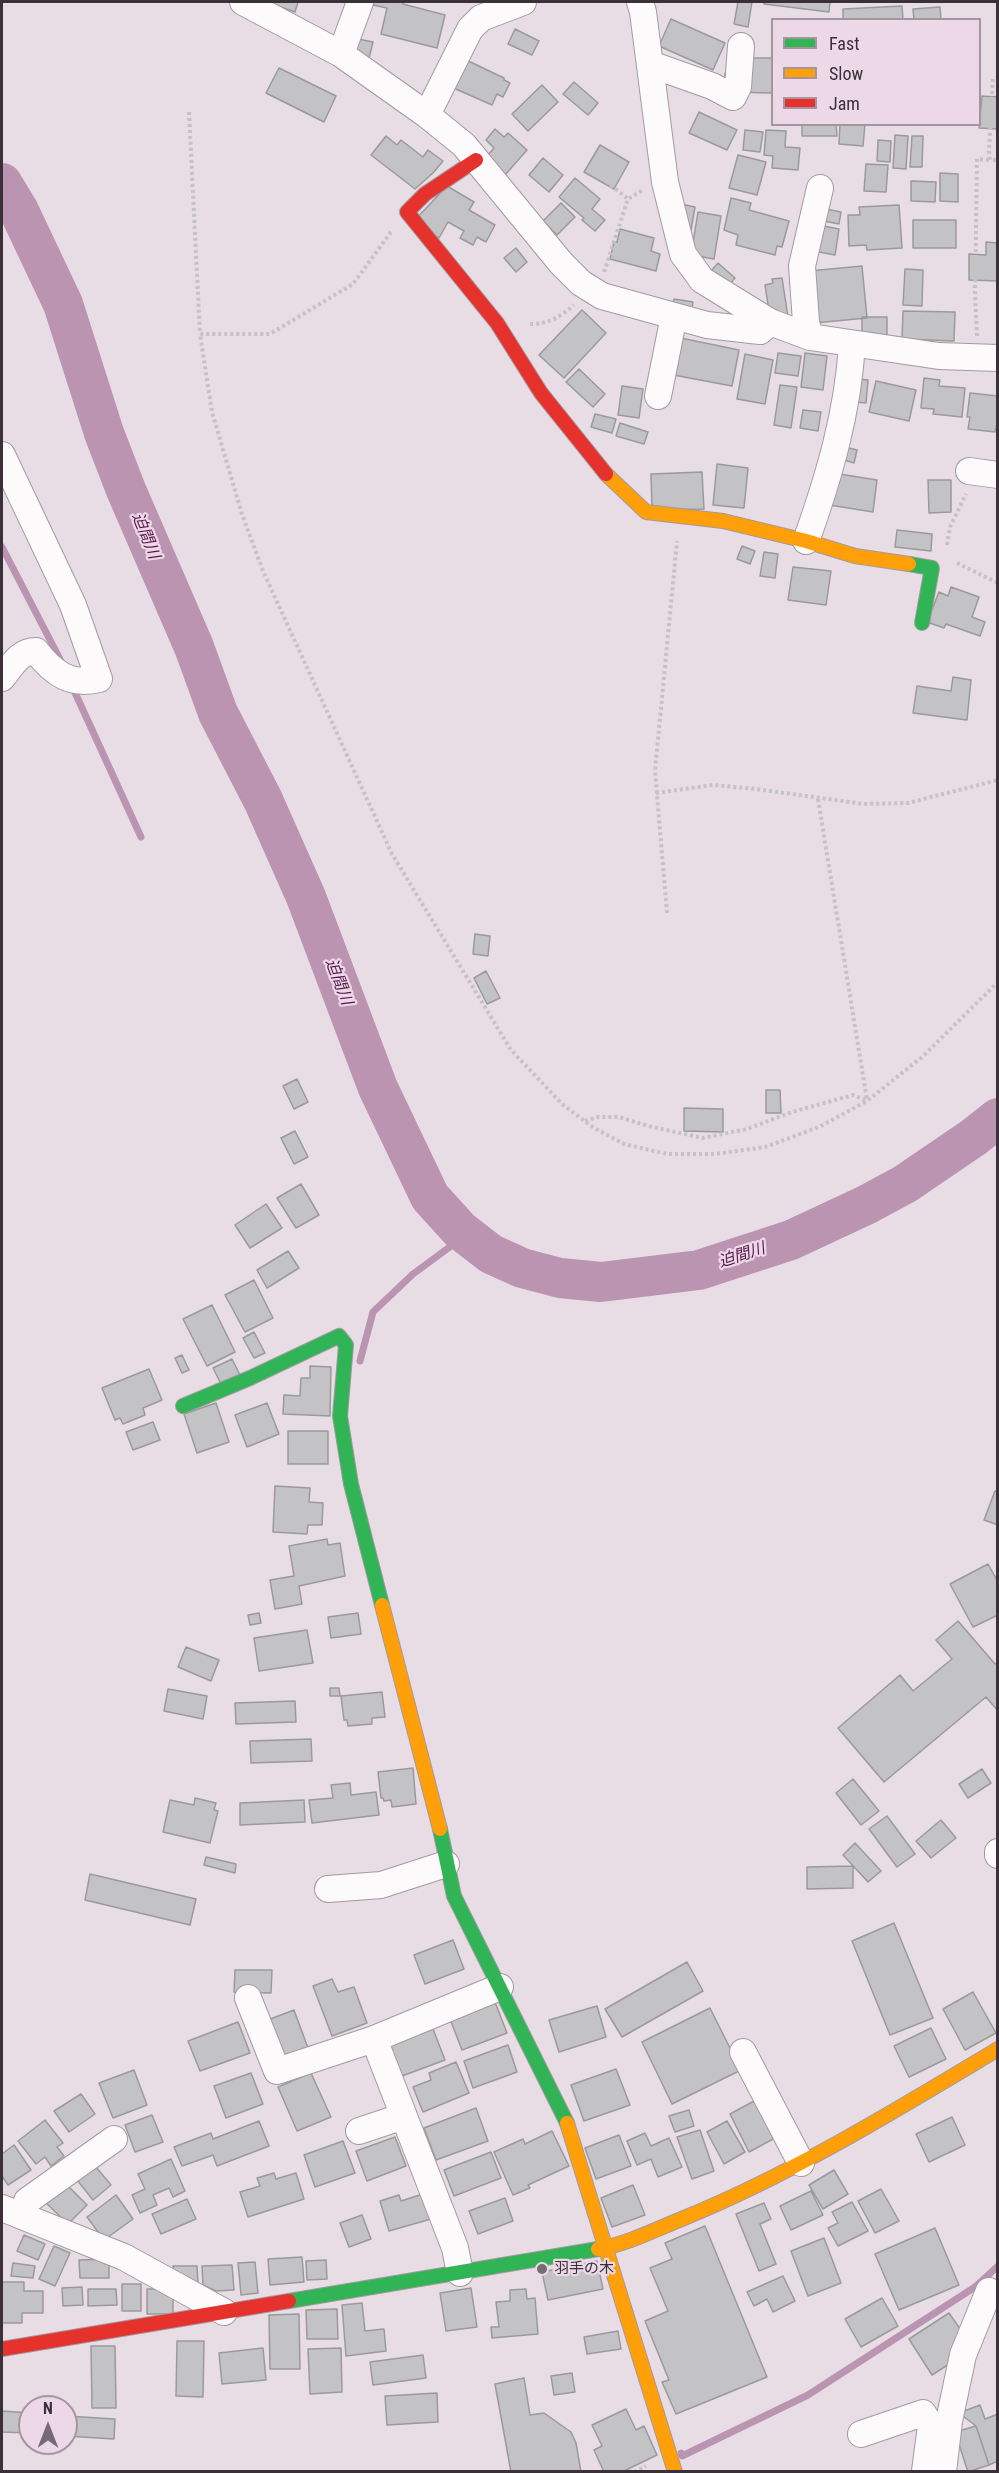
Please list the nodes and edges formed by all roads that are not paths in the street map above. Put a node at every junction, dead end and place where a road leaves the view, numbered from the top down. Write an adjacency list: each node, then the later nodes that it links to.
1 (243, 2): 6 (street)
2 (360, 2): 6 (street)
3 (522, 2): 8 (street)
4 (640, 2): 7 (street)
5 (741, 46): 7 (street)
6 (340, 54): 8 (street)
7 (650, 64): 12 (street)
8 (427, 115): 9 (street)
9 (476, 159): 11 (street); 20 (street)
10 (820, 188): 13 (street)
11 (674, 316): 12 (street); 16 (street)
12 (770, 322): 13 (street)
13 (810, 337): 14 (street)
14 (852, 344): 15 (street); 20 (street)
15 (988, 358)
16 (658, 396)
17 (2, 455): 22 (street)
18 (969, 471): 19 (street)
19 (998, 476)
20 (806, 541): 21 (street)
21 (922, 623)
22 (2, 678)
23 (183, 1406): 24 (street)
24 (446, 1864): 25 (street); 26 (street)
25 (328, 1889)
26 (500, 1987): 28 (street); 36 (street)
27 (248, 1998): 28 (street)
28 (374, 2039): 31 (street)
29 (998, 2049): 34 (street)
30 (743, 2052): 34 (street)
31 (404, 2116): 32 (street); 37 (street)
32 (359, 2131)
33 (114, 2139): 35 (street)
34 (801, 2163): 36 (street)
35 (13, 2213): 39 (street)
36 (604, 2248): 37 (street); 42 (street)
37 (460, 2273): 39 (street)
38 (989, 2291): 44 (street)
39 (224, 2312): 40 (street)
40 (2, 2349)
41 (861, 2434): 43 (street)
42 (675, 2472)
43 (925, 2472)
44 (943, 2472)

